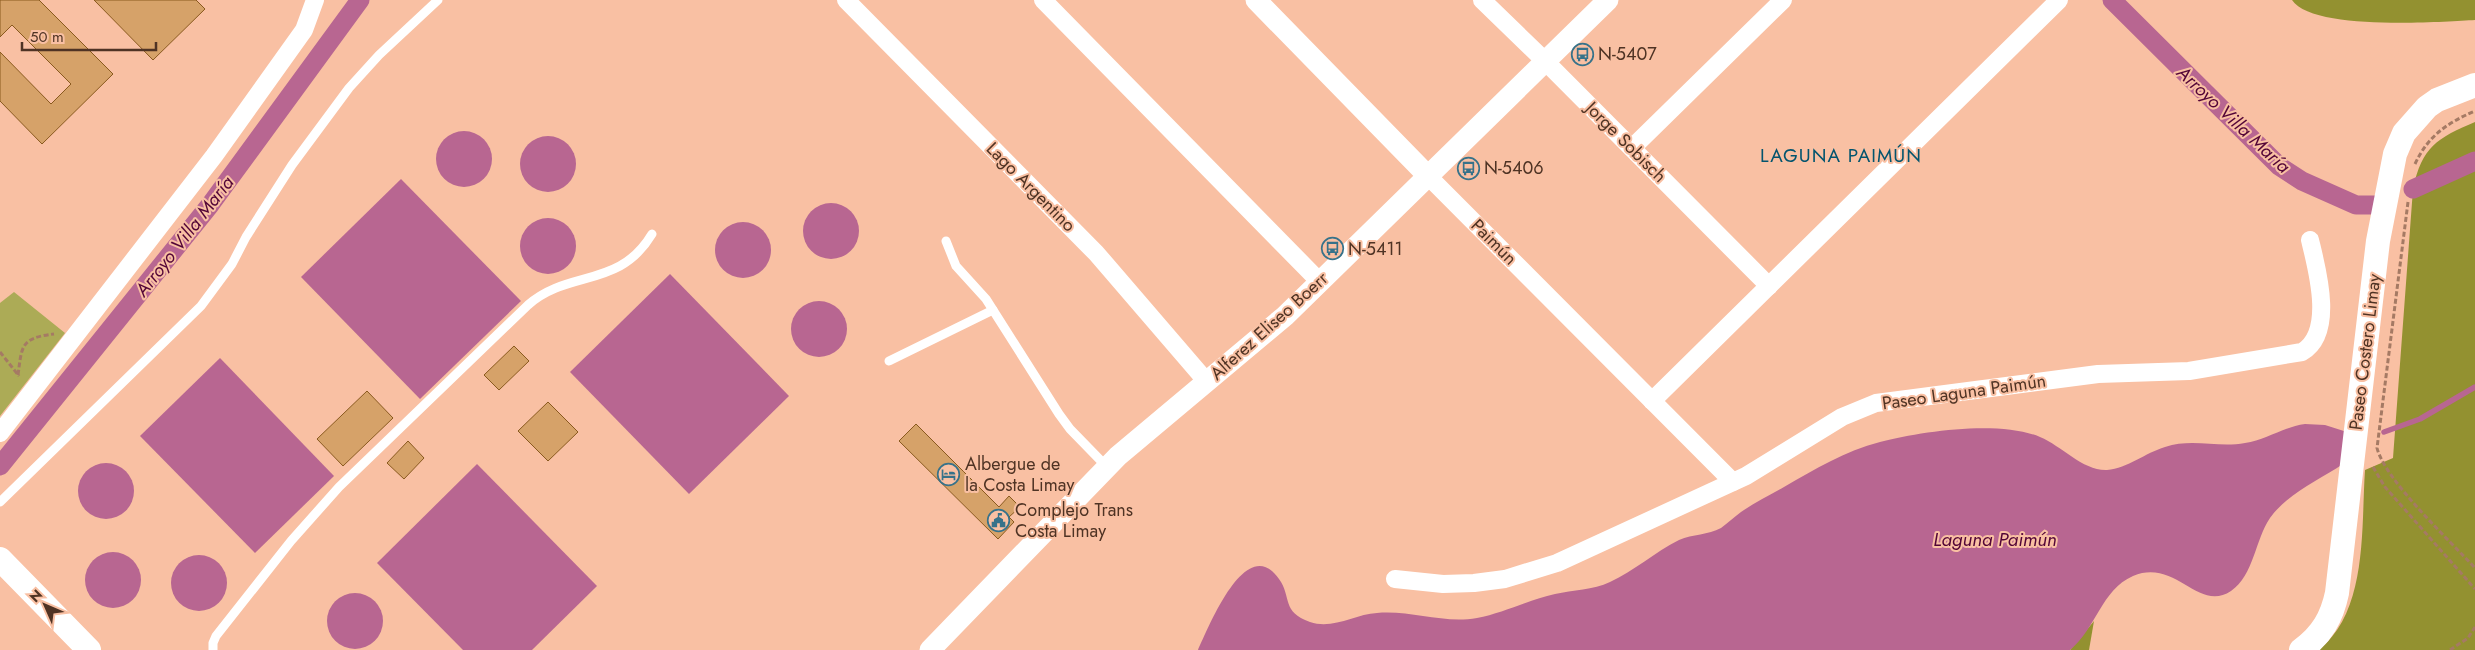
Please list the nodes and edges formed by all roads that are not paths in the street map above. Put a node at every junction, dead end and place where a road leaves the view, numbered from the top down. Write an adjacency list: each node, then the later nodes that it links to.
1 (315, 0): 23 (street)
2 (438, 0): 26 (lane)
3 (846, 0): 21 (street, Lago Argentino)
4 (1044, 0): 17 (street)
5 (1256, 0): 13 (street, Paimún)
6 (1482, 0): 10 (street, Jorge Sobisch)
7 (1608, 0): 10 (street, Alferez Eliseo Boerr)
8 (1783, 0): 12 (street)
9 (2059, 0): 18 (street)
10 (1545, 61): 12 (street, Jorge Sobisch); 13 (street, Alferez Eliseo Boerr)
11 (2475, 85): 32 (main road, Paseo Costero Limay)
12 (1632, 148): 18 (street, Jorge Sobisch)
13 (1428, 176): 17 (street, Alferez Eliseo Boerr); 22 (street, Paimún)
14 (652, 234): 30 (lane)
15 (2310, 240): 25 (street, Paseo Laguna Paimún)
16 (946, 241): 19 (lane)
17 (1320, 282): 21 (street, Alferez Eliseo Boerr)
18 (1769, 286): 22 (street)
19 (993, 310): 20 (lane); 24 (lane)
20 (889, 361)
21 (1207, 382): 24 (street, Alferez Eliseo Boerr)
22 (1652, 401): 25 (street, Paimún)
23 (0, 433)
24 (1107, 467): 31 (street, Alferez Eliseo Boerr)
25 (1733, 482): 28 (street, Paseo Laguna Paimún)
26 (0, 502)
27 (0, 559): 29 (main road)
28 (1395, 579)
29 (89, 650)
30 (213, 650)
31 (930, 650)
32 (2301, 650)

